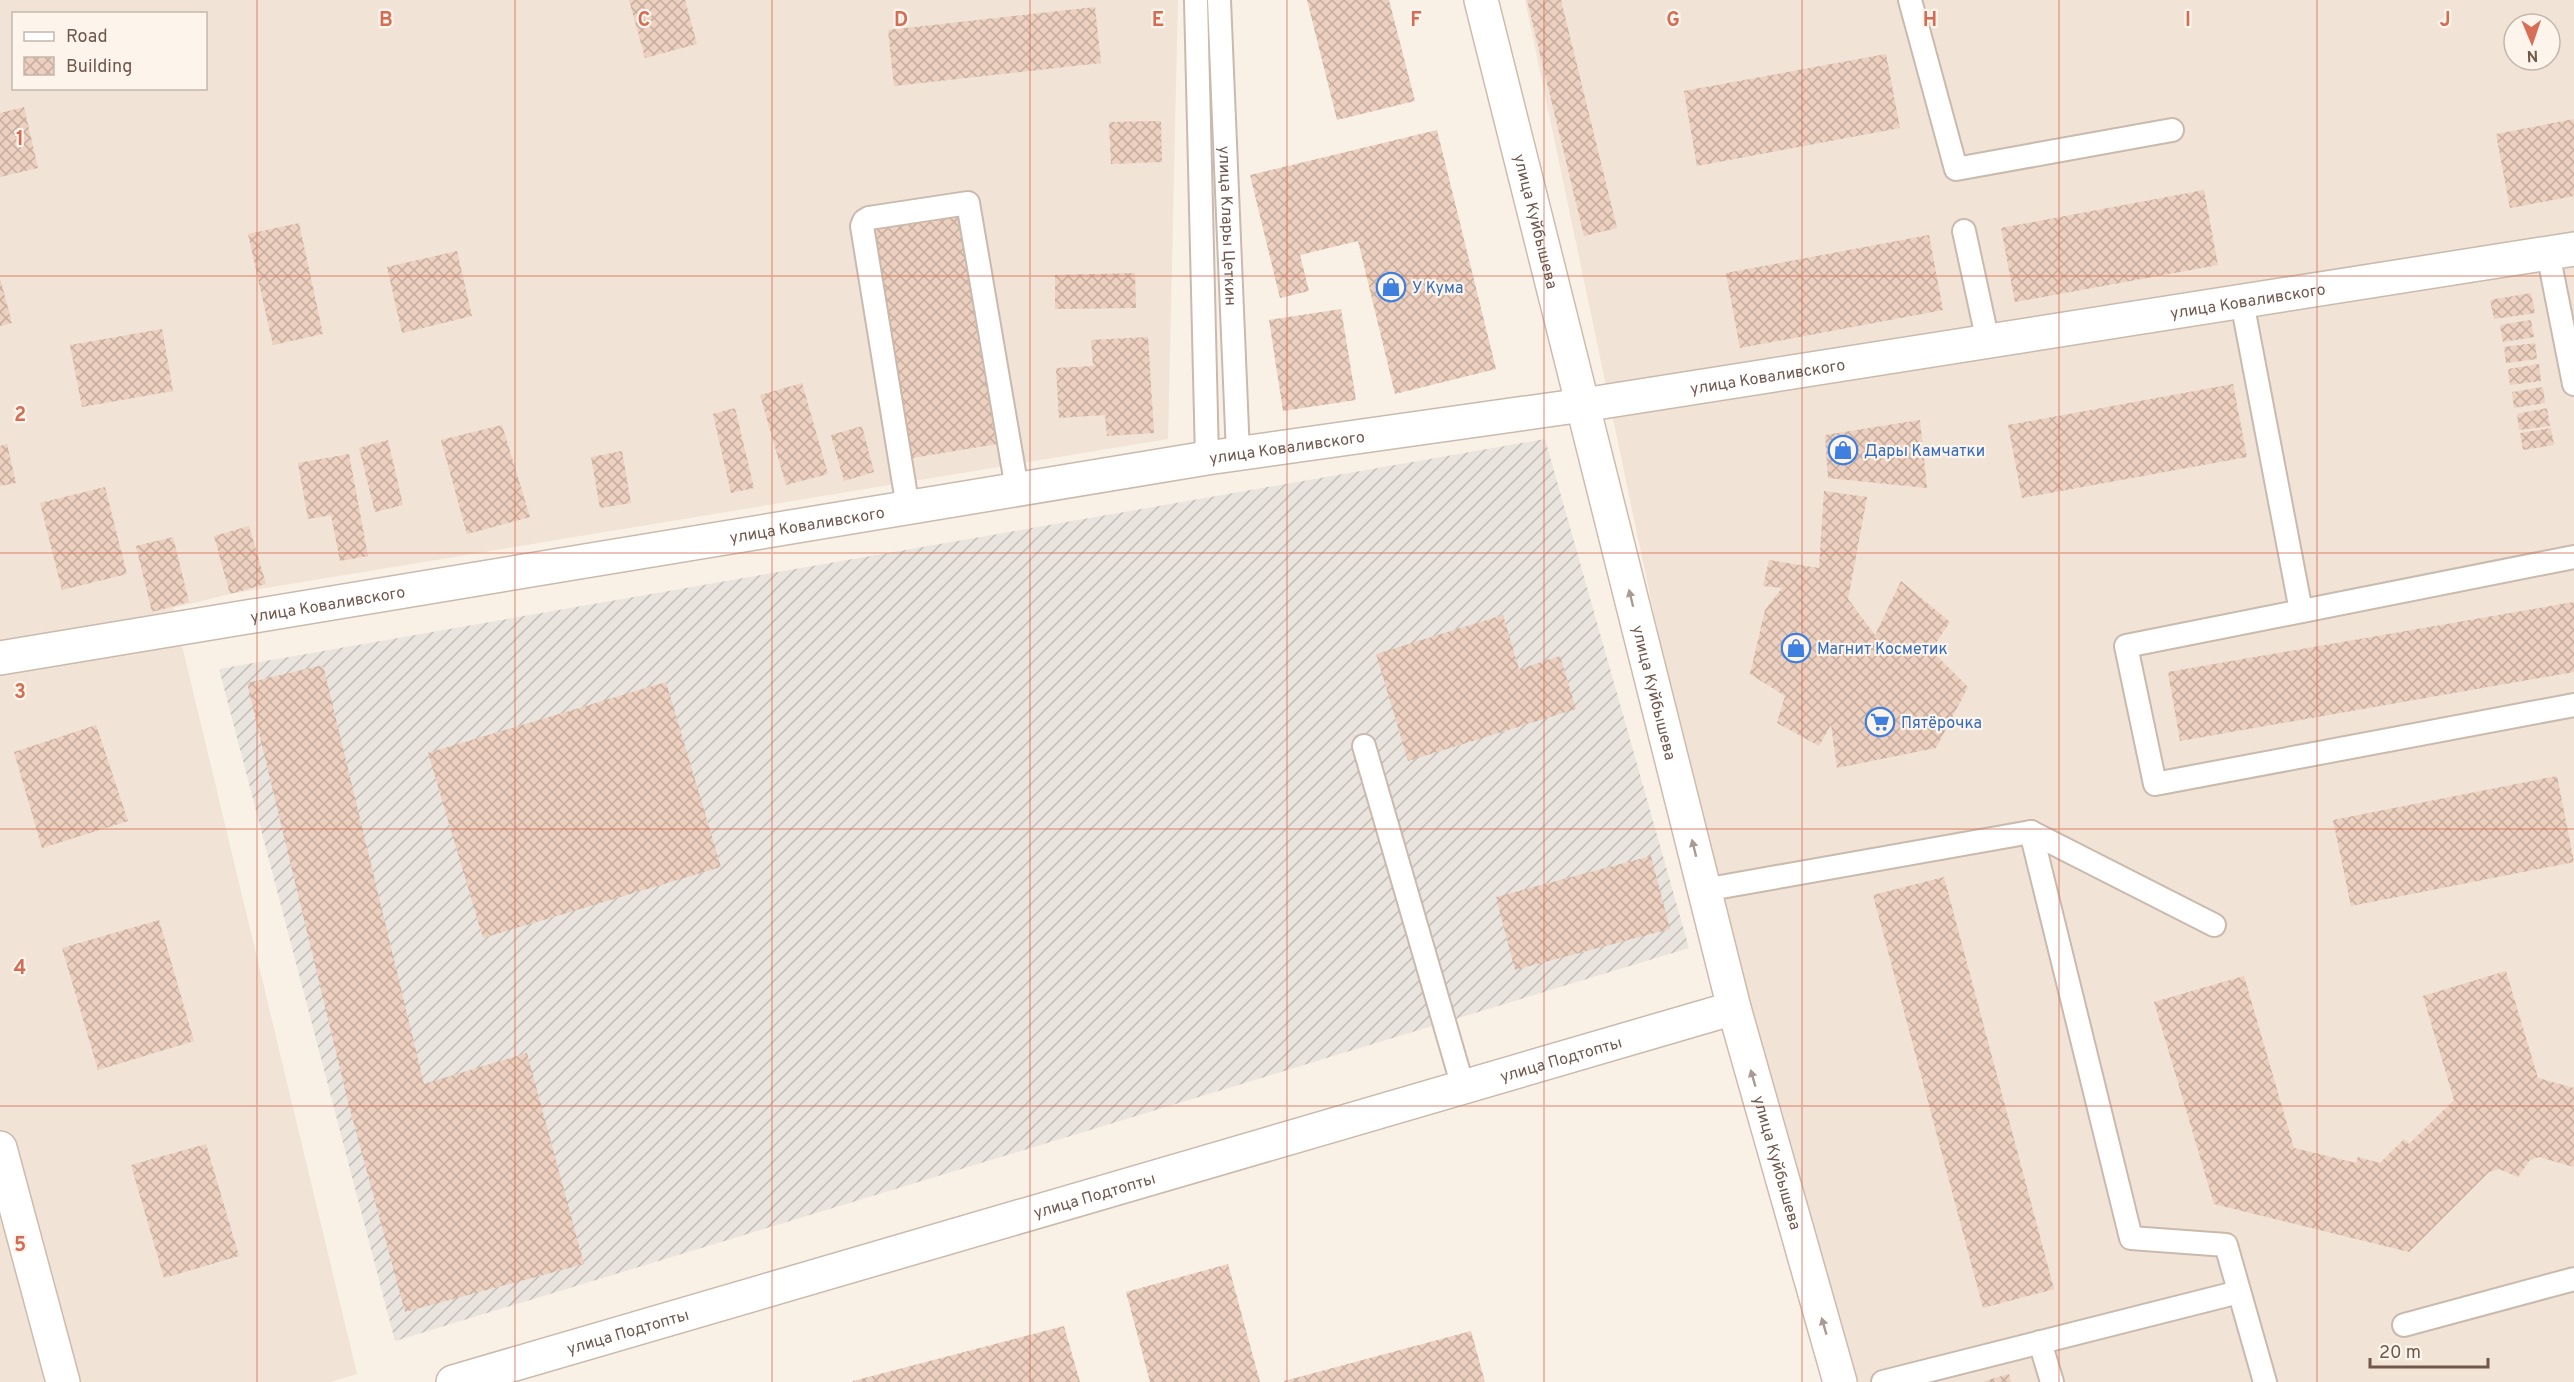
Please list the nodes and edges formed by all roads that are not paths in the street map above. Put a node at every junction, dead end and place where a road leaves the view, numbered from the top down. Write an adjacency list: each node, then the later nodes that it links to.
1 (1196, 0): 12 (lane)
2 (1219, 0): 12 (lane, улица Клары Цеткин)
3 (1481, 0): 11 (street, улица Куйбышева)
4 (1910, 0): 5 (lane)
5 (2172, 130)
6 (1964, 231): 9 (lane)
7 (2561, 251): 8 (street, улица Коваливского); 10 (lane)
8 (2242, 302): 9 (street, улица Коваливского); 16 (lane)
9 (1988, 342): 11 (street, улица Коваливского)
10 (2574, 384)
11 (1583, 405): 12 (street, улица Коваливского); 21 (street, улица Куйбышева, one-way to 11)
12 (1222, 456): 13 (street, улица Коваливского)
13 (1017, 489): 14 (street, улица Коваливского); 14 (lane)
14 (908, 508): 17 (street, улица Коваливского)
15 (2574, 557): 16 (lane)
16 (2301, 611): 18 (lane)
17 (0, 658)
18 (2574, 705)
19 (1364, 746): 24 (lane)
20 (2031, 832): 21 (lane); 22 (lane); 27 (lane)
21 (1704, 890): 23 (street, улица Куйбышева)
22 (2214, 925)
23 (1734, 1008): 24 (street, улица Подтопты); 32 (street, улица Куйбышева, one-way to 23)
24 (1464, 1087): 31 (street, улица Подтопты)
25 (0, 1148): 30 (street)
26 (2574, 1279): 28 (lane)
27 (2239, 1292): 29 (lane); 35 (lane)
28 (2404, 1325)
29 (2040, 1342): 33 (lane); 34 (lane)
30 (63, 1382)
31 (453, 1382)
32 (1840, 1382)
33 (1883, 1382)
34 (2052, 1382)
35 (2265, 1382)

